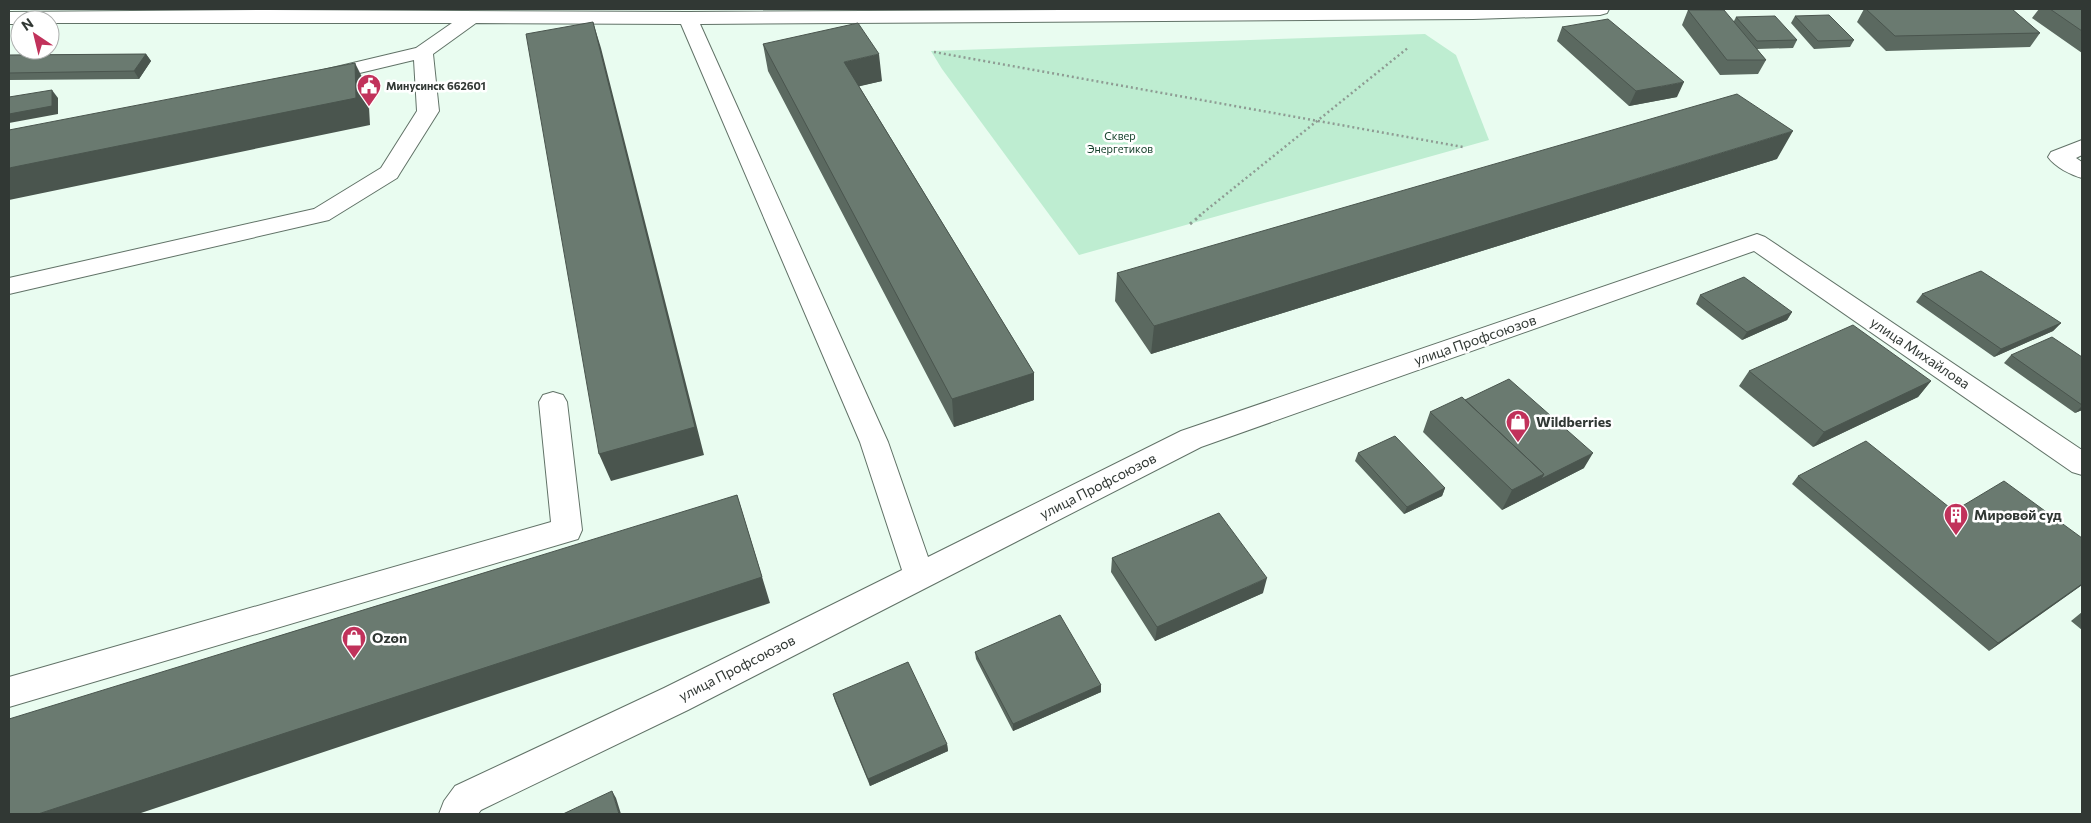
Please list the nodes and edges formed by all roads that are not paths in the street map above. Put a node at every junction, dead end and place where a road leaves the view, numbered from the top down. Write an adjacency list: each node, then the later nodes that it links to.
1 (1600, 9): 2 (street)
2 (1472, 11): 6 (street)
3 (273, 12): 4 (street); 5 (street)
4 (472, 17): 6 (street); 7 (street)
5 (9, 18)
6 (688, 18): 15 (street)
7 (424, 52): 8 (street); 12 (street)
8 (307, 79)
9 (2082, 147): 10 (street)
10 (2082, 171)
11 (1757, 242): 14 (street, улица Михайлова); 15 (street, улица Профсоюзов)
12 (9, 286)
13 (552, 402): 16 (street)
14 (2082, 464)
15 (919, 576): 17 (street, улица Профсоюзов)
16 (9, 692)
17 (462, 806)

